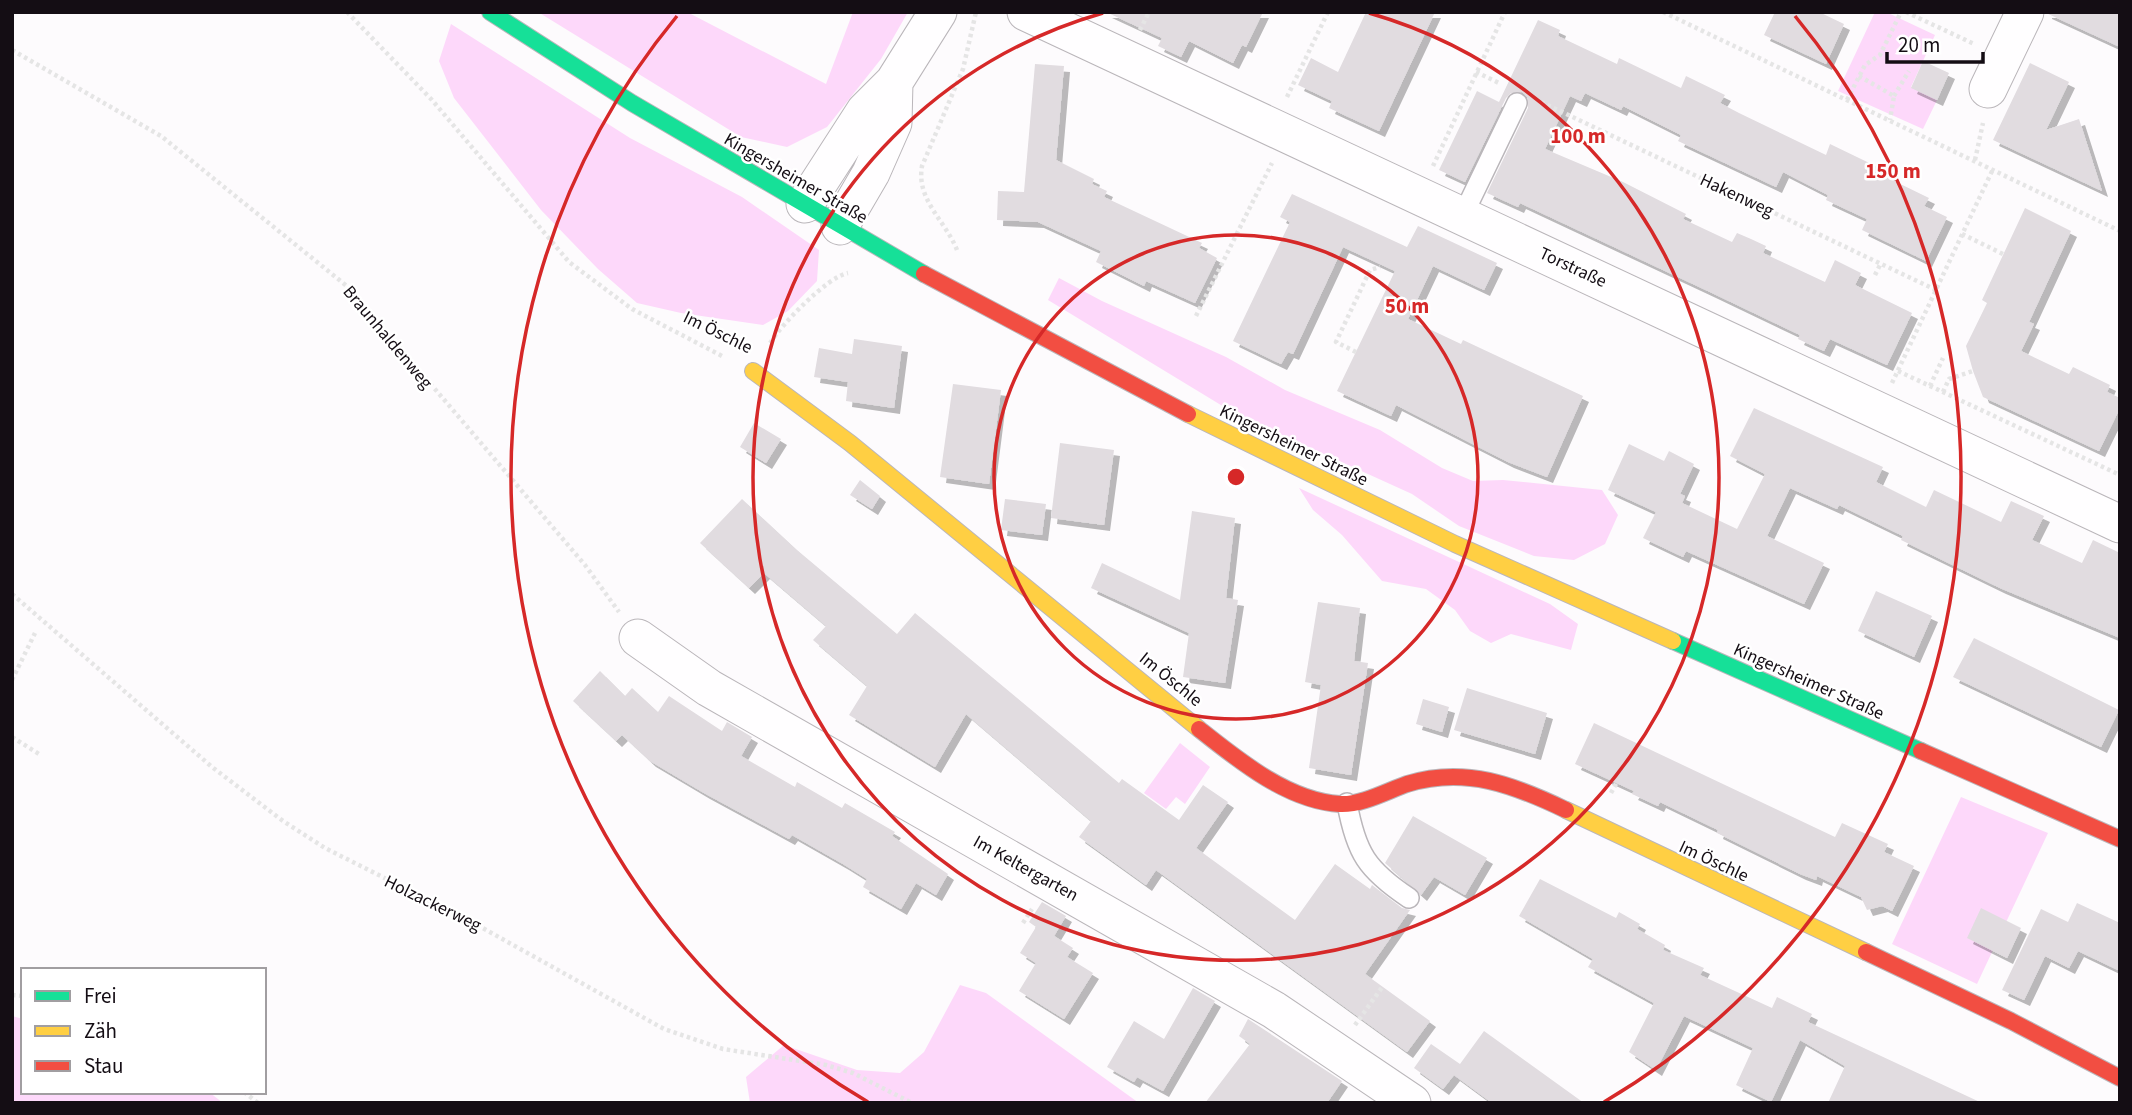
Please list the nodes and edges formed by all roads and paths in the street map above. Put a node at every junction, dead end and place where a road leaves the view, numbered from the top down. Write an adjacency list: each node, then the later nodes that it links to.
1 (347, 12): 39 (path, Im Öschle)
2 (490, 12): 24 (main road, Kingersheimer Straße)
3 (937, 12): 16 (street)
4 (976, 12): 34 (path)
5 (1026, 12): 21 (street, Torstraße)
6 (1328, 12): 21 (path)
7 (1505, 12): 13 (path)
8 (1663, 12): 19 (path)
9 (1903, 12): 14 (path); 15 (path)
10 (2025, 12): 14 (street)
11 (12, 50): 49 (path, Braunhaldenweg)
12 (1909, 71): 17 (path)
13 (1476, 72): 18 (path, Hakenweg); 23 (path)
14 (1996, 74)
15 (1859, 76): 17 (path); 19 (path)
16 (894, 82): 24 (street); 26 (street)
17 (1894, 96): 20 (path)
18 (1520, 97): 25 (lane); 30 (path, Hakenweg)
19 (1847, 100): 20 (path)
20 (1890, 120): 22 (path)
21 (1279, 131): 23 (street, Torstraße); 36 (path)
22 (1993, 169): 27 (path); 28 (path)
23 (1420, 195): 25 (street, Torstraße)
24 (805, 204): 26 (main road, Kingersheimer Straße)
25 (1463, 215): 44 (street, Torstraße)
26 (840, 226): 34 (main road, Kingersheimer Straße)
27 (2120, 231)
28 (1962, 234): 29 (path); 35 (path)
29 (2003, 254)
30 (1881, 263): 33 (path); 35 (path, Hakenweg)
31 (1380, 267): 37 (path)
32 (857, 275): 39 (path)
33 (1875, 275)
34 (942, 286): 58 (main road, Kingersheimer Straße)
35 (1936, 290): 40 (path)
36 (1196, 316)
37 (1356, 352)
38 (1943, 358): 42 (path)
39 (753, 371): 57 (main road, Im Öschle)
40 (1898, 371): 42 (path); 44 (path)
41 (1973, 371): 43 (path)
42 (1930, 386): 43 (path)
43 (1942, 392): 45 (path)
44 (1879, 412): 46 (street, Torstraße)
45 (2120, 475)
46 (2120, 524)
47 (12, 594): 63 (path, Holzackerweg)
48 (35, 633): 51 (path)
49 (638, 638): 64 (street, Im Keltergarten)
50 (12, 662): 51 (path)
51 (19, 666): 52 (path)
52 (12, 680)
53 (12, 737): 54 (path)
54 (40, 754)
55 (1617, 782): 56 (path)
56 (1613, 789)
57 (1347, 803): 59 (lane); 62 (main road, Im Öschle)
58 (2120, 839)
59 (1409, 898)
60 (1383, 986): 61 (path)
61 (1360, 1018)
62 (2120, 1078)
63 (912, 1103)
64 (1412, 1103)

